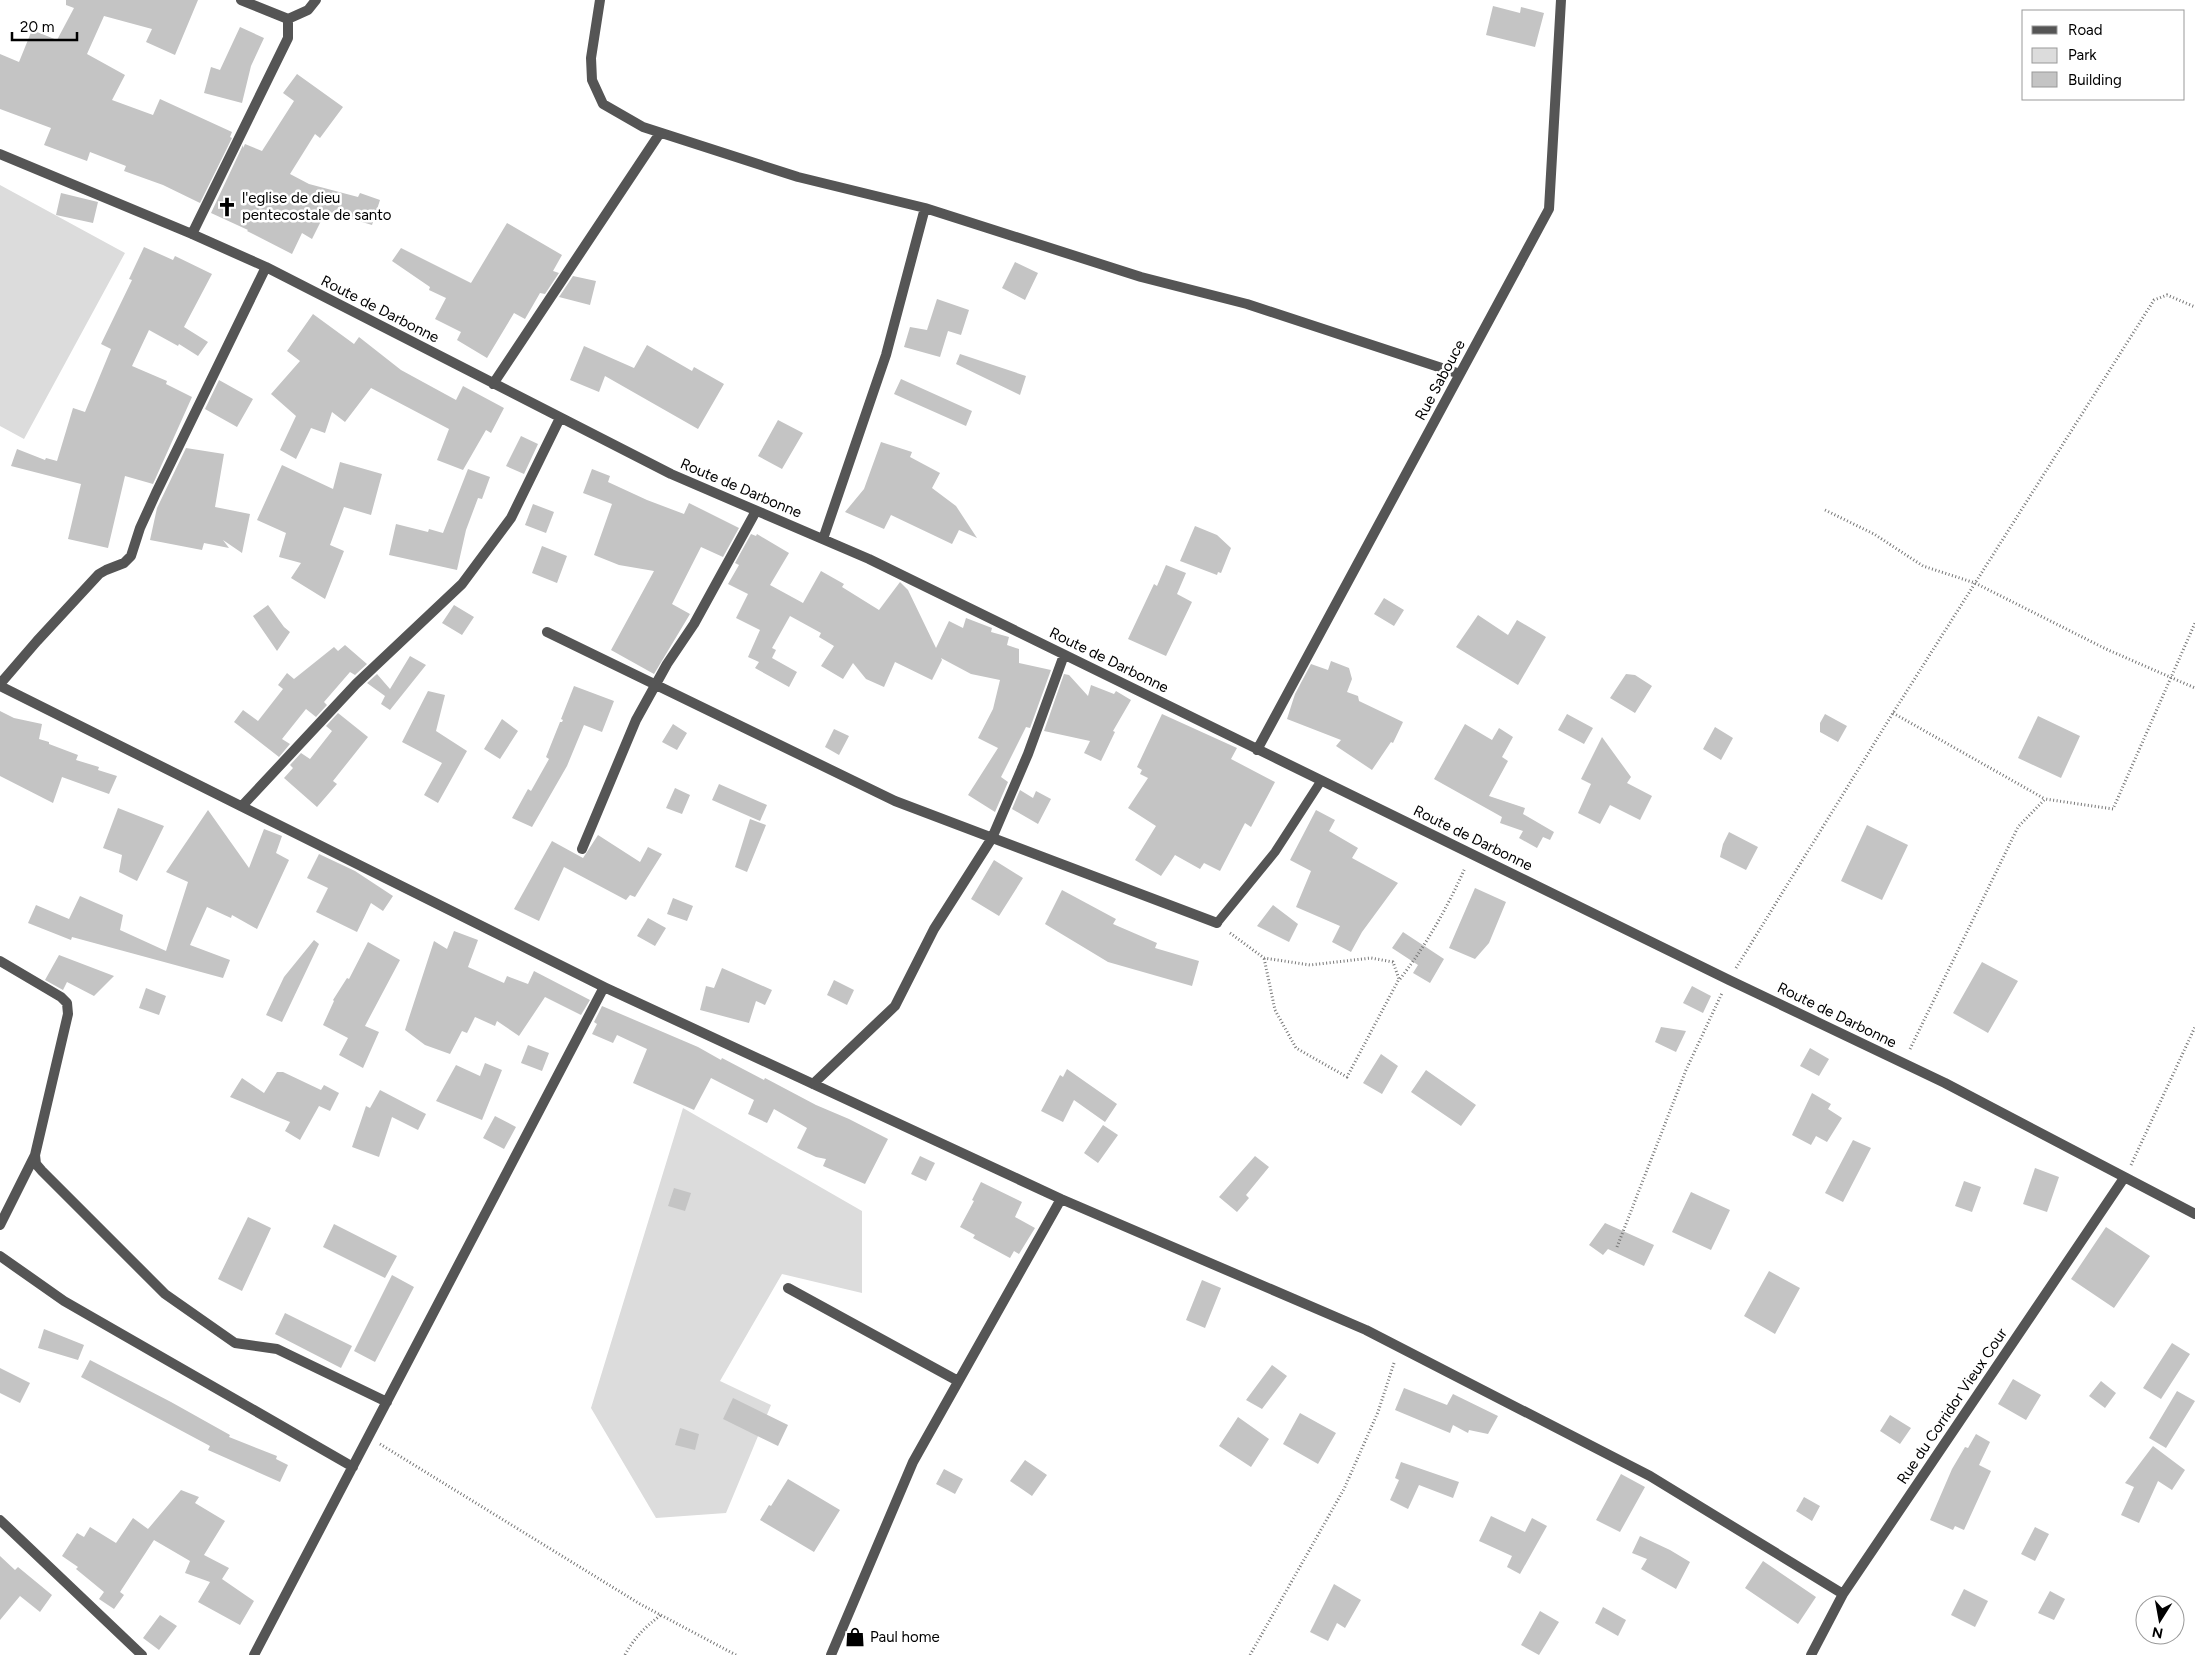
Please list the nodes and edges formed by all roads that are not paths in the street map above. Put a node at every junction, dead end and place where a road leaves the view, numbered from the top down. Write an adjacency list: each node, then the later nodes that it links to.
1 (241, 0): 5 (street)
2 (316, 0): 5 (street)
3 (600, 0): 6 (street)
4 (1561, 0): 11 (street, Rue Sabouce)
5 (288, 19): 9 (street)
6 (660, 133): 8 (street); 12 (street)
7 (0, 154): 9 (street, Route de Darbonne)
8 (925, 208): 11 (street); 15 (street)
9 (192, 234): 10 (street, Route de Darbonne)
10 (266, 267): 12 (street, Route de Darbonne); 18 (street)
11 (1460, 374): 20 (street, Rue Sabouce)
12 (493, 384): 13 (street, Route de Darbonne)
13 (560, 418): 14 (street, Route de Darbonne); 22 (street)
14 (756, 511): 15 (street, Route de Darbonne); 19 (street)
15 (822, 539): 17 (street, Route de Darbonne)
16 (547, 632): 19 (street)
17 (1064, 655): 20 (street, Route de Darbonne); 23 (street)
18 (0, 685): 22 (street)
19 (656, 685): 23 (street); 24 (street)
20 (1257, 750): 21 (street, Route de Darbonne)
21 (1321, 781): 25 (lane); 30 (street, Route de Darbonne)
22 (242, 806): 27 (street)
23 (992, 838): 25 (street); 28 (street)
24 (582, 849)
25 (1217, 923)
26 (0, 961): 29 (street)
27 (604, 987): 28 (street); 37 (street)
28 (813, 1084): 31 (street)
29 (35, 1155): 33 (street); 37 (street)
30 (2124, 1178): 32 (street, Route de Darbonne); 40 (street, Rue du Corridor Vieux Cour)
31 (1061, 1200): 36 (street); 40 (street)
32 (2195, 1214)
33 (0, 1225)
34 (0, 1256): 38 (street)
35 (788, 1288): 36 (street)
36 (958, 1381): 43 (street)
37 (387, 1402): 38 (street)
38 (353, 1467): 42 (street)
39 (0, 1520): 41 (street)
40 (1843, 1594): 44 (street, Rue du Corridor Vieux Cour)
41 (142, 1655)
42 (254, 1655)
43 (831, 1655)
44 (1811, 1655)

